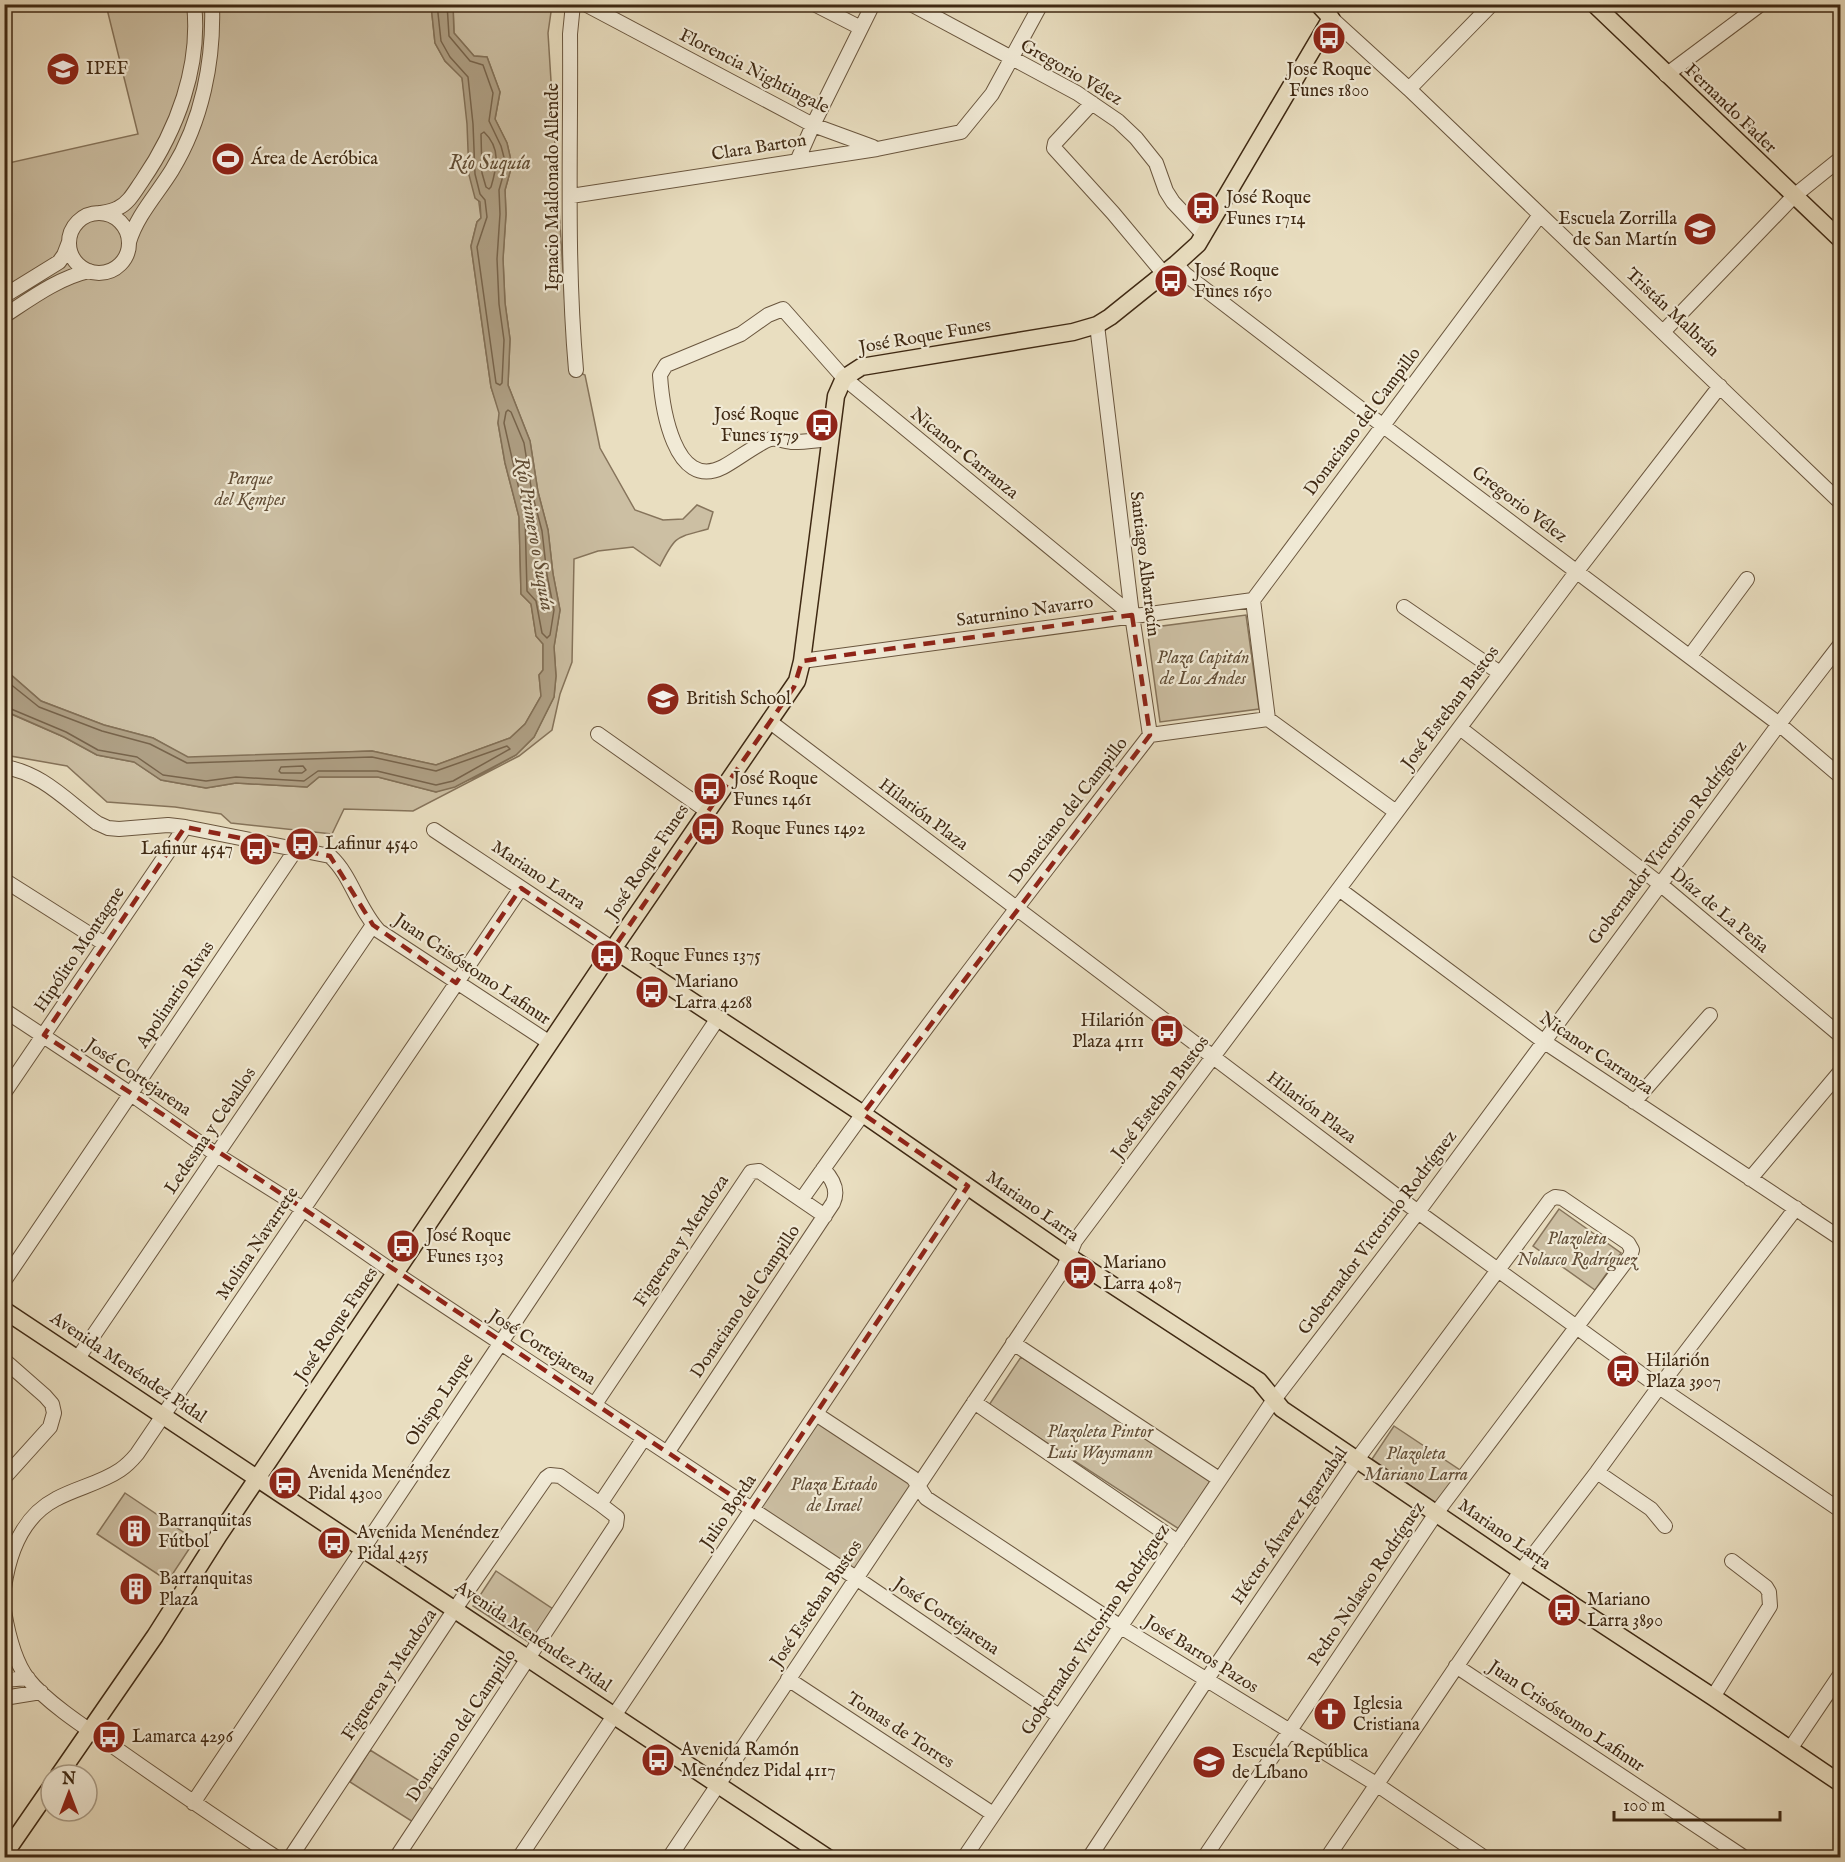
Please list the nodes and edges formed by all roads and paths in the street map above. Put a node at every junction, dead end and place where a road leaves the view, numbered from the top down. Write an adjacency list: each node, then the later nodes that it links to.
1 (194, 4): 25 (street)
2 (212, 4): 30 (street)
3 (573, 4): 23 (street, Ignacio Maldonado Allende)
4 (585, 4): 19 (street, Florencia Nightingale)
5 (814, 4): 14 (street)
6 (873, 4): 14 (street)
7 (911, 4): 15 (street, Gregorio Vélez)
8 (1041, 4): 15 (street)
9 (1318, 4): 13 (main road, Tristán Malbrán)
10 (1492, 4): 17 (street)
11 (1594, 4): 16 (main road, Fernando Fader)
12 (1761, 4): 16 (street)
13 (1331, 18): 17 (street, Tristán Malbrán); 27 (main road, José Roque Funes)
14 (861, 28): 19 (street)
15 (1012, 59): 18 (street, Gregorio Vélez); 20 (street, Clara Barton)
16 (1666, 75): 24 (main road, Fernando Fader)
17 (1409, 89): 26 (street, Tristán Malbrán)
18 (1092, 103): 27 (street, Gregorio Vélez); 31 (street, Gregorio Vélez)
19 (813, 125): 20 (street, Florencia Nightingale); 21 (street)
20 (877, 149): 21 (street, Clara Barton)
21 (798, 159): 23 (street, Clara Barton)
22 (1840, 159): 24 (street)
23 (571, 196): 37 (street, Ignacio Maldonado Allende)
24 (1794, 196): 28 (main road, Fernando Fader); 36 (street)
25 (100, 213): 29 (street); 30 (street)
26 (1540, 215): 36 (street, Tristán Malbrán); 40 (street, Donaciano del Campillo)
27 (1204, 235): 31 (main road, José Roque Funes)
28 (1840, 239)
29 (69, 240): 32 (street); 33 (street)
30 (129, 242): 32 (street)
31 (1170, 269): 35 (main road, José Roque Funes); 40 (street, Gregorio Vélez)
32 (89, 271): 34 (street)
33 (4, 296)
34 (4, 316)
35 (1097, 326): 38 (main road, José Roque Funes); 47 (street, Santiago Albarracín)
36 (1663, 332): 39 (street, Tristán Malbrán)
37 (576, 370)
38 (844, 378): 41 (main road, José Roque Funes); 41 (street, Nicanor Carranza); 47 (street, Nicanor Carranza)
39 (1720, 386): 42 (street, Tristán Malbrán); 43 (street, José Esteban Bustos)
40 (1382, 425): 43 (street, Gregorio Vélez); 45 (street, Donaciano del Campillo)
41 (830, 439): 50 (main road, José Roque Funes)
42 (1840, 502)
43 (1577, 571): 49 (street, Gregorio Vélez); 51 (street, José Esteban Bustos)
44 (1747, 579): 49 (street)
45 (1253, 600): 47 (street, Saturnino Navarro); 52 (street)
46 (1404, 607): 51 (street)
47 (1132, 615): 50 (street, Saturnino Navarro); 57 (street, Santiago Albarracín)
48 (1840, 645): 54 (street, Gobernador Victorino Rodríguez)
49 (1690, 656): 54 (street, Gregorio Vélez)
50 (802, 661): 53 (main road, José Roque Funes)
51 (1500, 673): 55 (street, José Esteban Bustos)
52 (1268, 719): 57 (street, Donaciano del Campillo); 61 (street)
53 (769, 721): 60 (main road, José Roque Funes); 69 (street, Hilarión Plaza)
54 (1779, 724): 59 (street, Gregorio Vélez); 66 (street, Gobernador Victorino Rodríguez)
55 (1460, 728): 61 (street, José Esteban Bustos); 66 (street, Díaz de La Peña)
56 (598, 734): 60 (street)
57 (1150, 735): 69 (street, Donaciano del Campillo)
58 (5, 767): 62 (street, Juan Crisóstomo Lafinur)
59 (1840, 776)
60 (707, 811): 72 (main road, José Roque Funes)
61 (1396, 812): 68 (street, José Esteban Bustos)
62 (185, 827): 64 (street, Juan Crisóstomo Lafinur); 71 (street, Hipólito Montagne)
63 (434, 830): 67 (street, Mariano Larra)
64 (297, 848): 70 (street, Juan Crisóstomo Lafinur); 84 (street, Apolinario Rivas)
65 (4, 880): 71 (street)
66 (1660, 885): 78 (street, Díaz de La Peña); 79 (street, Gobernador Victorino Rodríguez)
67 (521, 888): 72 (street, Mariano Larra); 73 (street, Molina Navarrete)
68 (1339, 889): 79 (street, Nicanor Carranza); 81 (street, José Esteban Bustos)
69 (1016, 909): 81 (street, Hilarión Plaza); 86 (street, Donaciano del Campillo)
70 (373, 925): 73 (street, Juan Crisóstomo Lafinur); 87 (street, Ledesma y Ceballos)
71 (105, 944): 77 (street, Hipólito Montagne)
72 (613, 949): 76 (main road, Mariano Larra); 80 (main road, José Roque Funes)
73 (456, 983): 80 (street, Juan Crisóstomo Lafinur); 93 (street, Molina Navarrete)
74 (4, 1010): 77 (street, José Cortejarena)
75 (1710, 1015): 85 (street)
76 (718, 1018): 86 (main road, Mariano Larra); 104 (street, Obispo Luque)
77 (44, 1035): 83 (street, Hipólito Montagne); 84 (street, José Cortejarena)
78 (1840, 1035)
79 (1543, 1041): 85 (street, Nicanor Carranza); 94 (street, Gobernador Victorino Rodríguez)
80 (550, 1043): 100 (main road, José Roque Funes)
81 (1214, 1057): 94 (street, Hilarión Plaza); 98 (street, José Esteban Bustos)
82 (1840, 1072): 89 (street)
83 (4, 1094)
84 (131, 1094): 87 (street, José Cortejarena); 101 (street, Apolinario Rivas)
85 (1634, 1102): 89 (street, Nicanor Carranza)
86 (863, 1114): 88 (street, Donaciano del Campillo); 90 (main road, Mariano Larra)
87 (217, 1155): 93 (street, José Cortejarena); 106 (street, Ledesma y Ceballos)
88 (824, 1169): 91 (street, Donaciano del Campillo); 95 (street, Donaciano del Campillo)
89 (1750, 1179): 92 (street, Nicanor Carranza)
90 (968, 1186): 98 (main road, Mariano Larra); 112 (street, Julio Borda)
91 (802, 1199): 95 (street, Figueroa y Mendoza); 111 (street, Figueroa y Mendoza)
92 (1796, 1208): 96 (street, Nicanor Carranza); 108 (street)
93 (303, 1209): 100 (street, José Cortejarena); 113 (street, Molina Navarrete)
94 (1418, 1212): 99 (street, Hilarión Plaza); 109 (street, Gobernador Victorino Rodríguez)
95 (825, 1215): 115 (street, Donaciano del Campillo)
96 (1840, 1238)
97 (1632, 1250): 99 (street, Héctor Álvarez Igarzabal); 103 (street, Pedro Nolasco Rodríguez)
98 (1068, 1256): 105 (street, José Esteban Bustos); 109 (main road, Mariano Larra)
99 (1498, 1271): 103 (street, Hilarión Plaza); 116 (street, Héctor Álvarez Igarzabal)
100 (395, 1273): 104 (street, José Cortejarena); 118 (main road, José Roque Funes)
101 (4, 1281)
102 (4, 1310): 106 (main road, Avenida Menéndez Pidal)
103 (1576, 1328): 108 (street, Hilarión Plaza); 125 (street, Pedro Nolasco Rodríguez)
104 (501, 1343): 111 (street, José Cortejarena); 128 (street, Obispo Luque)
105 (1013, 1343): 110 (street, José Esteban Bustos); 120 (street)
106 (78, 1358): 113 (main road, Avenida Menéndez Pidal)
107 (4, 1360): 119 (street)
108 (1659, 1387): 117 (street); 124 (street, Hilarión Plaza)
109 (1273, 1401): 116 (main road, Mariano Larra); 120 (street, Gobernador Victorino Rodríguez)
110 (974, 1402): 121 (street, José Esteban Bustos); 127 (street)
111 (595, 1404): 114 (street, José Cortejarena)
112 (816, 1414): 121 (street, José Barros Pazos); 123 (street, Julio Borda)
113 (164, 1416): 118 (main road, Avenida Menéndez Pidal); 132 (street, Molina Navarrete)
114 (644, 1438): 115 (street, José Cortejarena); 122 (street)
115 (667, 1453): 123 (street, José Cortejarena)
116 (1358, 1458): 125 (main road, Mariano Larra); 141 (street, Héctor Álvarez Igarzabal)
117 (1597, 1472): 126 (street); 130 (street)
118 (258, 1477): 128 (main road, Avenida Menéndez Pidal); 148 (main road, José Roque Funes)
119 (4, 1478)
120 (1219, 1479): 127 (street, Gobernador Victorino Rodríguez)
121 (918, 1486): 131 (street, José Esteban Bustos); 135 (street, José Barros Pazos)
122 (600, 1504): 133 (street, Figueroa y Mendoza); 136 (street, Donaciano del Campillo)
123 (752, 1509): 131 (street, José Cortejarena); 146 (street, Julio Borda)
124 (1840, 1510)
125 (1437, 1512): 130 (main road, Mariano Larra); 149 (street, Pedro Nolasco Rodríguez)
126 (1665, 1526)
127 (1178, 1542): 135 (street, Gobernador Victorino Rodríguez)
128 (363, 1547): 133 (main road, Avenida Menéndez Pidal); 155 (street, Obispo Luque)
129 (1732, 1561): 144 (street)
130 (1521, 1571): 137 (street); 144 (main road, Mariano Larra)
131 (856, 1578): 140 (street, José Esteban Bustos); 147 (street, José Cortejarena)
132 (4, 1588)
133 (455, 1609): 136 (main road, Avenida Menéndez Pidal); 160 (street, Figueroa y Mendoza)
134 (4, 1611): 139 (street)
135 (1121, 1627): 141 (street, José Barros Pazos); 147 (street, Gobernador Victorino Rodríguez)
136 (528, 1659): 146 (main road, Avenida Menéndez Pidal); 161 (street, Donaciano del Campillo)
137 (1456, 1666): 153 (street); 170 (street, Juan Crisóstomo Lafinur)
138 (1840, 1675): 150 (street)
139 (28, 1678): 142 (street); 143 (street)
140 (788, 1679): 154 (street, José Esteban Bustos); 157 (street, Tomas de Torres)
141 (1207, 1679): 149 (street, José Barros Pazos); 166 (street, Héctor Álvarez Igarzabal)
142 (4, 1680)
143 (41, 1692): 145 (street); 148 (street)
144 (1713, 1697): 150 (main road, Mariano Larra)
145 (4, 1698)
146 (615, 1715): 154 (main road, Avenida Menéndez Pidal); 162 (street, Julio Borda)
147 (1059, 1716): 157 (street, Gobernador Victorino Rodríguez)
148 (90, 1730): 151 (main road, José Roque Funes); 155 (street)
149 (1289, 1732): 153 (street, José Barros Pazos); 167 (street, Pedro Nolasco Rodríguez)
150 (1790, 1749): 152 (main road, Mariano Larra)
151 (67, 1763)
152 (1840, 1783)
153 (1376, 1784): 168 (street); 169 (street, José Barros Pazos)
154 (718, 1785): 163 (street, José Esteban Bustos); 164 (main road, Avenida Menéndez Pidal)
155 (193, 1803): 159 (street)
156 (39, 1804): 158 (main road)
157 (993, 1814): 165 (street, Gobernador Victorino Rodríguez)
158 (4, 1855)
159 (277, 1857)
160 (290, 1857)
161 (396, 1857)
162 (519, 1857)
163 (669, 1857)
164 (828, 1857)
165 (964, 1857)
166 (1089, 1857)
167 (1204, 1857)
168 (1327, 1857)
169 (1485, 1857)
170 (1745, 1857)

